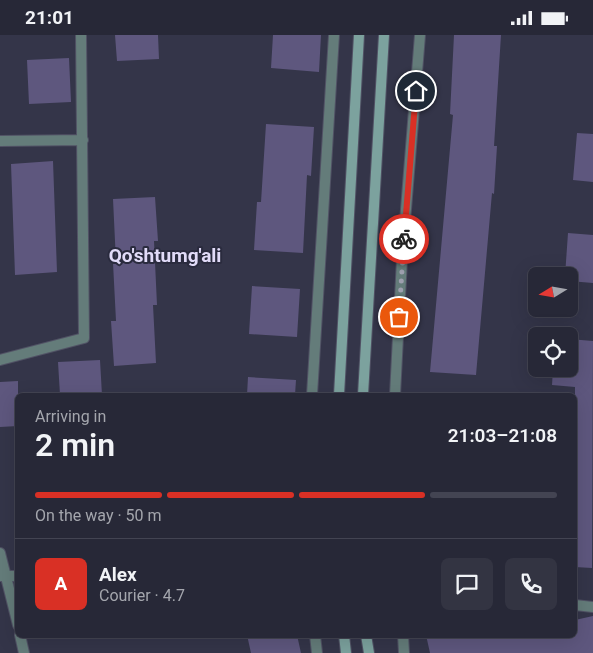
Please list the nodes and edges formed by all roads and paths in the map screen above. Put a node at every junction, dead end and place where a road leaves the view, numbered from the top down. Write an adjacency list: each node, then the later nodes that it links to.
1 (81, 35): 6 (street)
2 (334, 35): 9 (street)
3 (359, 35): 10 (main road)
4 (384, 35): 11 (main road)
5 (420, 35): 12 (street)
6 (83, 140): 7 (street); 8 (street)
7 (0, 141)
8 (0, 360)
9 (312, 393)
10 (339, 393)
11 (363, 393)
12 (395, 393)
13 (0, 553): 14 (street)
14 (3, 576): 17 (street)
15 (577, 605): 16 (street)
16 (593, 607)
17 (15, 615)
18 (21, 638): 23 (street)
19 (315, 638): 24 (street)
20 (344, 638): 25 (main road)
21 (367, 638): 26 (main road)
22 (403, 638): 27 (street)
23 (24, 653)
24 (317, 653)
25 (346, 653)
26 (370, 653)
27 (404, 653)

